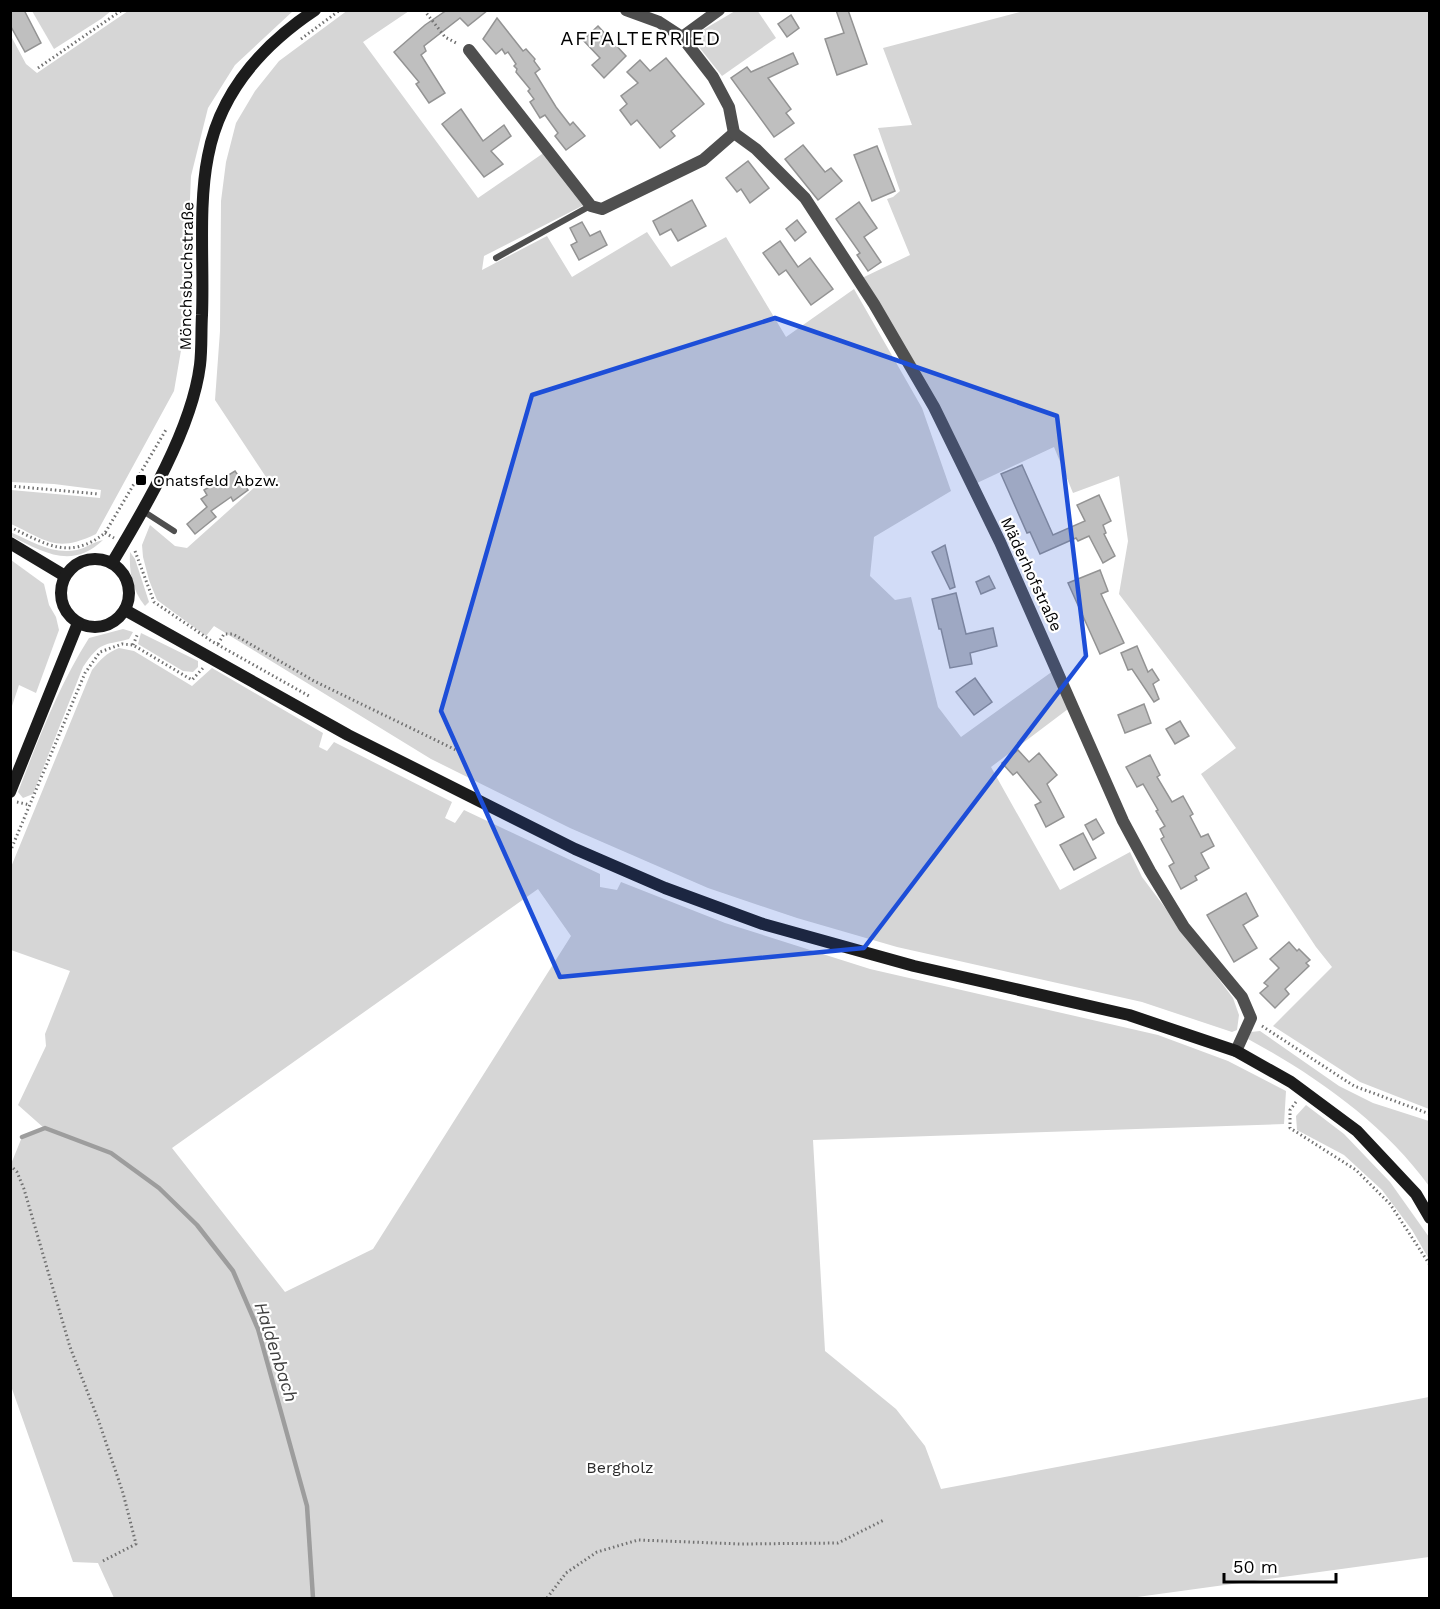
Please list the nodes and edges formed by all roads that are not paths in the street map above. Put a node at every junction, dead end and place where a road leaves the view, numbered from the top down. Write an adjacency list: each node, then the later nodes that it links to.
1 (315, 10): 9 (street, Mönchsbuchstraße)
2 (626, 10): 4 (street)
3 (719, 10): 4 (street)
4 (682, 38): 6 (street)
5 (469, 50): 7 (street)
6 (734, 133): 7 (street); 17 (street, Mäderhofstraße)
7 (591, 206): 8 (lane)
8 (496, 258)
9 (143, 511): 10 (lane); 12 (street, Mönchsbuchstraße)
10 (174, 531)
11 (10, 543): 13 (street)
12 (112, 563): 13 (street); 14 (street)
13 (65, 576): 15 (street)
14 (125, 610): 15 (street); 17 (street)
15 (78, 623): 16 (street)
16 (10, 792)
17 (1236, 1051): 18 (street)
18 (1430, 1218)

